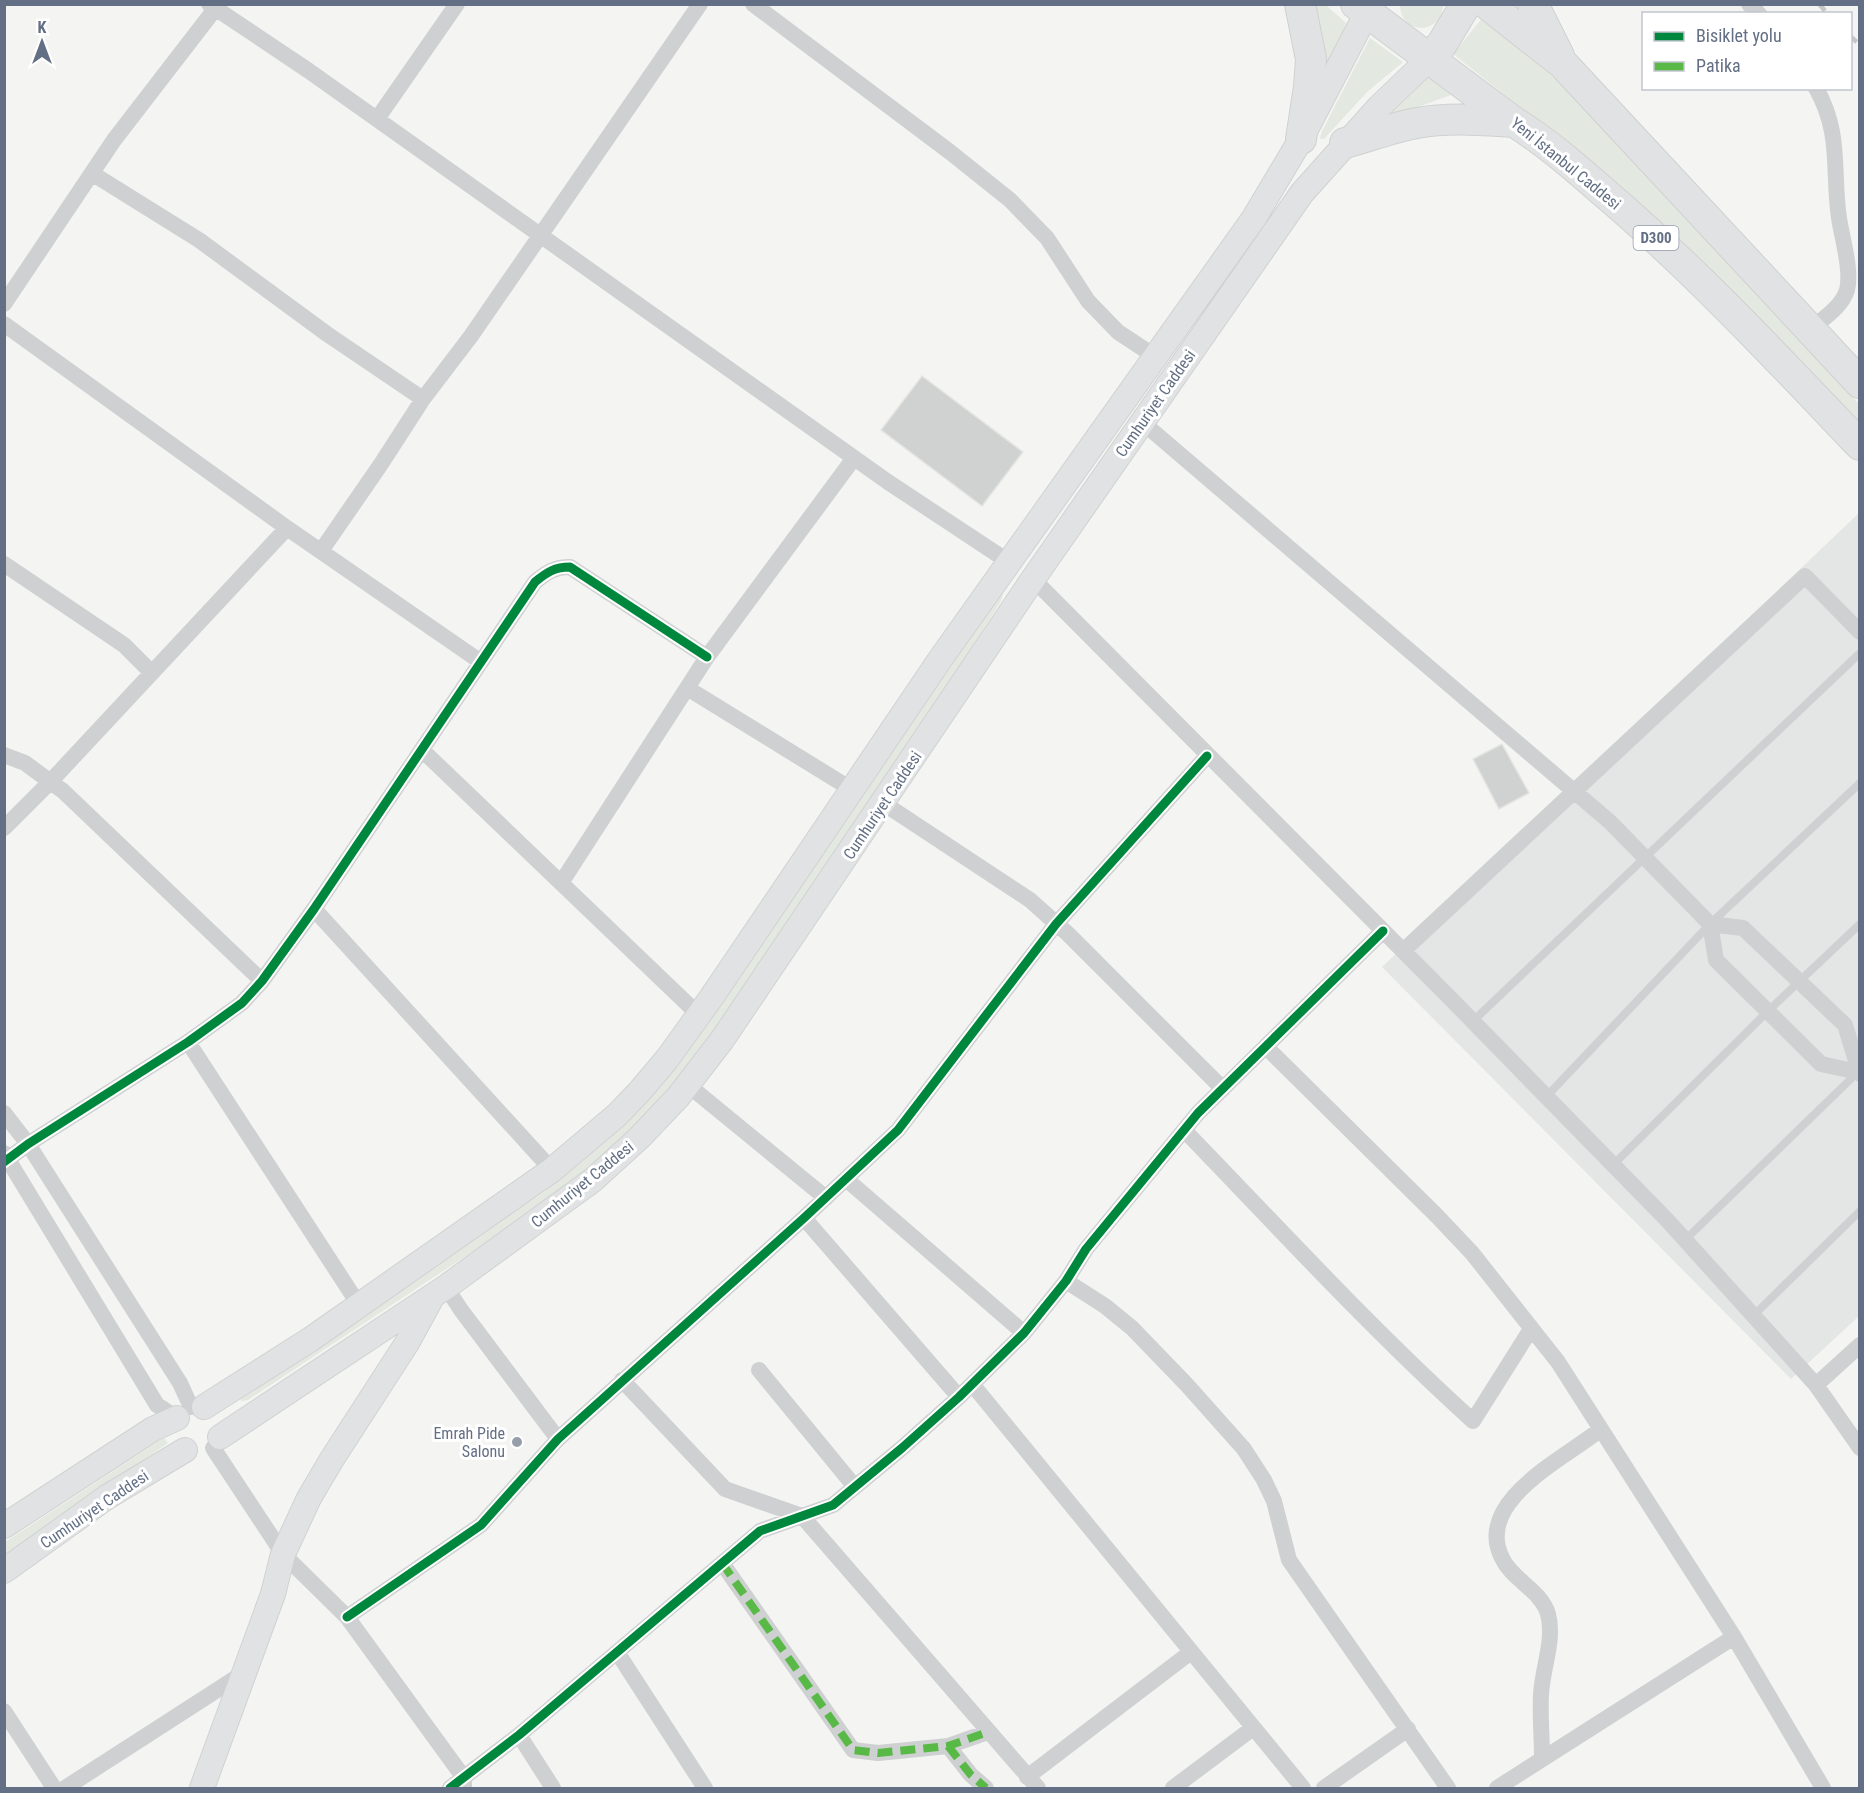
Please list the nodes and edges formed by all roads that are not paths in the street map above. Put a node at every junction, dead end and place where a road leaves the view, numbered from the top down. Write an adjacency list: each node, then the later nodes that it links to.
1 (457, 4): 13 (street)
2 (700, 4): 18 (street)
3 (753, 4): 22 (street)
4 (1300, 4): 15 (highway)
5 (1466, 4): 10 (highway)
6 (1487, 4): 11 (highway, D300)
7 (1533, 4): 11 (highway)
8 (212, 7): 13 (street); 17 (street)
9 (1367, 8): 10 (highway, Yeni İstanbul Caddesi / D300); 15 (main road, Cumhuriyet Caddesi)
10 (1430, 58): 14 (highway, Yeni İstanbul Caddesi / D300); 16 (main road, Cumhuriyet Caddesi)
11 (1563, 64): 21 (highway, D300)
12 (1817, 90): 21 (street)
13 (377, 119): 18 (street)
14 (1514, 122): 16 (highway); 26 (highway, Yeni İstanbul Caddesi / D300)
15 (1302, 139): 22 (main road, Cumhuriyet Caddesi)
16 (1345, 144): 25 (main road, Cumhuriyet Caddesi)
17 (93, 174): 19 (street); 24 (street)
18 (541, 235): 24 (street); 27 (street)
19 (4, 304)
20 (4, 324): 28 (street)
21 (1810, 330): 23 (highway, D300)
22 (1156, 357): 30 (main road, Cumhuriyet Caddesi)
23 (1860, 383)
24 (423, 399): 29 (street)
25 (1142, 422): 32 (main road, Cumhuriyet Caddesi); 45 (street)
26 (1860, 444)
27 (854, 458): 30 (street); 35 (street)
28 (287, 528): 29 (street); 37 (street)
29 (321, 551): 36 (street)
30 (1009, 562): 32 (main road); 44 (main road, Cumhuriyet Caddesi)
31 (4, 564): 37 (street)
32 (1033, 579): 41 (street); 46 (main road, Cumhuriyet Caddesi)
33 (1860, 632): 45 (street)
34 (1860, 653): 48 (lane)
35 (707, 657): 36 (street); 38 (street)
36 (481, 662): 39 (street)
37 (152, 673): 42 (street)
38 (687, 688): 44 (street); 49 (street)
39 (422, 750): 49 (street); 50 (street)
40 (4, 755): 42 (street)
41 (1207, 756): 51 (street); 54 (street)
42 (50, 782): 47 (street); 56 (street)
43 (1860, 783): 52 (lane)
44 (851, 789): 59 (main road, Cumhuriyet Caddesi)
45 (1575, 792): 48 (street); 55 (street)
46 (883, 803): 51 (street); 64 (main road, Cumhuriyet Caddesi)
47 (4, 828)
48 (1645, 858): 52 (street); 60 (lane)
49 (561, 883): 59 (street)
50 (314, 909): 56 (street); 72 (street)
51 (1056, 924): 65 (street); 73 (street)
52 (1710, 924): 57 (street); 58 (street); 66 (lane)
53 (1860, 924): 57 (lane)
54 (1383, 931): 55 (street); 62 (street)
55 (1403, 951): 60 (street)
56 (262, 981): 61 (street)
57 (1799, 981): 58 (lane); 63 (street)
58 (1767, 1012): 63 (street); 71 (lane)
59 (699, 1015): 72 (main road, Cumhuriyet Caddesi)
60 (1472, 1022): 66 (street)
61 (188, 1042): 69 (street); 80 (street)
62 (1266, 1047): 65 (street); 82 (street)
63 (1859, 1072): 77 (lane)
64 (688, 1085): 74 (street); 79 (main road, Cumhuriyet Caddesi)
65 (1223, 1089): 68 (street)
66 (1546, 1096): 71 (street)
67 (4, 1113): 69 (street)
68 (1184, 1130): 78 (street); 82 (street)
69 (28, 1144): 70 (street); 90 (street)
70 (6, 1158): 90 (street)
71 (1613, 1165): 77 (street)
72 (552, 1170): 80 (main road, Cumhuriyet Caddesi)
73 (846, 1179): 74 (street); 83 (street)
74 (826, 1198): 76 (street)
75 (1860, 1211): 81 (lane)
76 (804, 1218): 86 (street); 89 (street)
77 (1684, 1240): 81 (street)
78 (1066, 1281): 83 (street); 109 (street)
79 (440, 1292): 92 (street); 93 (main road, Cumhuriyet Caddesi); 99 (main road)
80 (359, 1305): 90 (main road, Cumhuriyet Caddesi)
81 (1753, 1316): 88 (street)
82 (1531, 1329): 91 (street)
83 (1024, 1333): 87 (street)
84 (1860, 1345): 88 (street)
85 (759, 1370): 96 (street)
86 (622, 1380): 92 (street); 97 (street)
87 (972, 1384): 89 (street); 105 (street)
88 (1816, 1385): 94 (street)
89 (960, 1397): 96 (street)
90 (191, 1410): 93 (main road); 95 (main road); 98 (main road, Cumhuriyet Caddesi)
91 (1601, 1429): 103 (street); 113 (street)
92 (558, 1439): 102 (street)
93 (217, 1443): 95 (main road, Cumhuriyet Caddesi); 99 (street)
94 (1860, 1448)
95 (185, 1450): 101 (main road, Cumhuriyet Caddesi)
96 (855, 1487): 97 (street)
97 (802, 1516): 100 (street); 110 (street)
98 (4, 1526)
99 (283, 1554): 102 (street); 106 (main road)
100 (722, 1563): 104 (street); 112 (street)
101 (4, 1571)
102 (347, 1617): 114 (street)
103 (1734, 1637): 113 (street); 128 (street)
104 (617, 1652): 111 (street); 121 (street)
105 (1191, 1652): 108 (street); 115 (street)
106 (245, 1672): 117 (street); 118 (main road)
107 (4, 1711): 116 (street)
108 (1253, 1728): 123 (street); 124 (street)
109 (1408, 1729): 125 (street); 126 (street)
110 (988, 1732): 112 (street); 115 (street)
111 (519, 1735): 114 (street); 120 (street)
112 (948, 1746): 122 (street)
113 (1542, 1759): 127 (street)
114 (464, 1783): 119 (street)
115 (1032, 1783)
116 (54, 1788)
117 (65, 1788)
118 (202, 1788)
119 (450, 1788)
120 (553, 1788)
121 (705, 1788)
122 (986, 1788)
123 (1173, 1788)
124 (1303, 1788)
125 (1324, 1788)
126 (1448, 1788)
127 (1497, 1788)
128 (1823, 1788)

